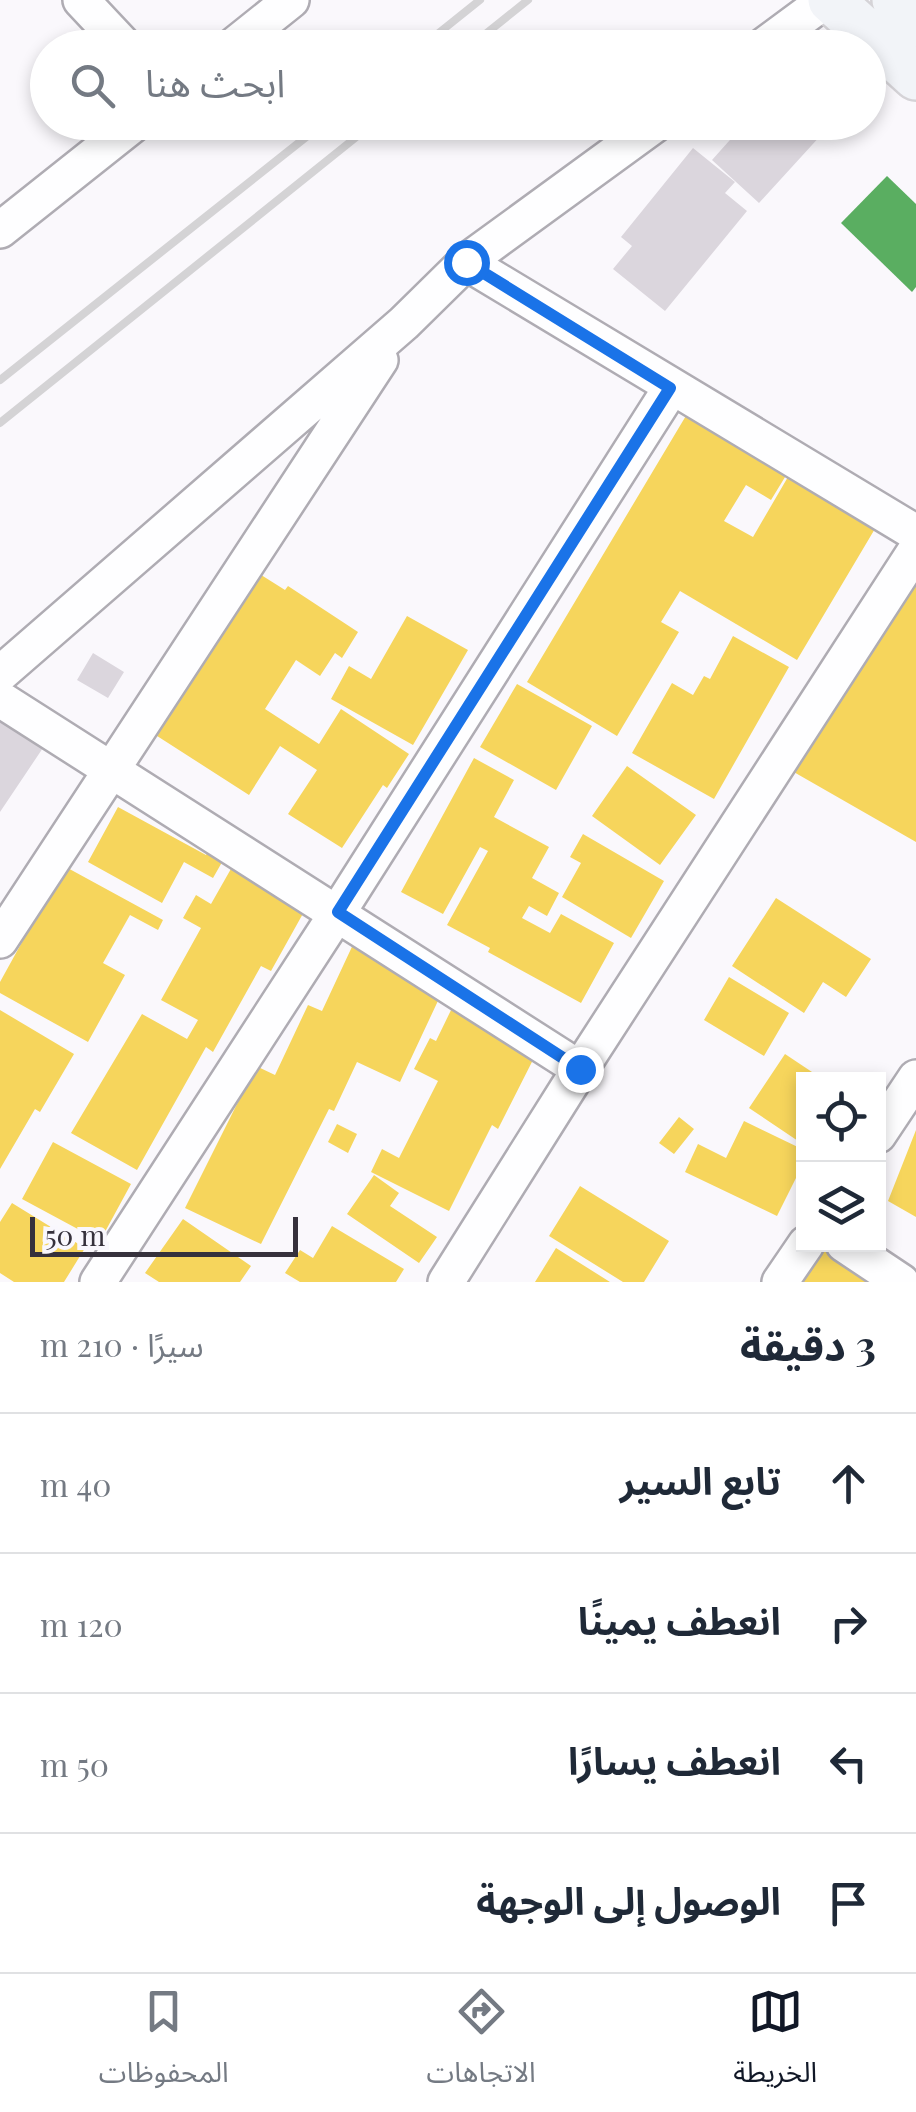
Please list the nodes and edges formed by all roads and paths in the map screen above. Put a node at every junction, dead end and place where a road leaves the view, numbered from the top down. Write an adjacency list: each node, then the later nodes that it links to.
1 (81, 0): 6 (street)
2 (291, 0): 7 (street)
3 (829, 0): 8 (street); 9 (main road)
4 (895, 0): 5 (main road)
5 (916, 24)
6 (109, 30)
7 (254, 30)
8 (786, 30)
9 (863, 30)
10 (886, 50): 11 (main road)
11 (916, 77)
12 (113, 140): 14 (street)
13 (633, 140): 15 (street)
14 (0, 230)
15 (466, 262): 16 (street); 17 (street)
16 (404, 324): 20 (street); 22 (street)
17 (670, 388): 18 (street); 23 (street)
18 (916, 533)
19 (916, 550): 25 (street)
20 (0, 674)
21 (0, 699): 22 (street)
22 (111, 768): 23 (street); 24 (street)
23 (338, 912): 25 (street); 30 (street)
24 (0, 940)
25 (580, 1069): 31 (street)
26 (916, 1078): 27 (street)
27 (886, 1123)
28 (801, 1252): 32 (street)
29 (856, 1252): 33 (street)
30 (98, 1282)
31 (446, 1282)
32 (780, 1282)
33 (901, 1282)

